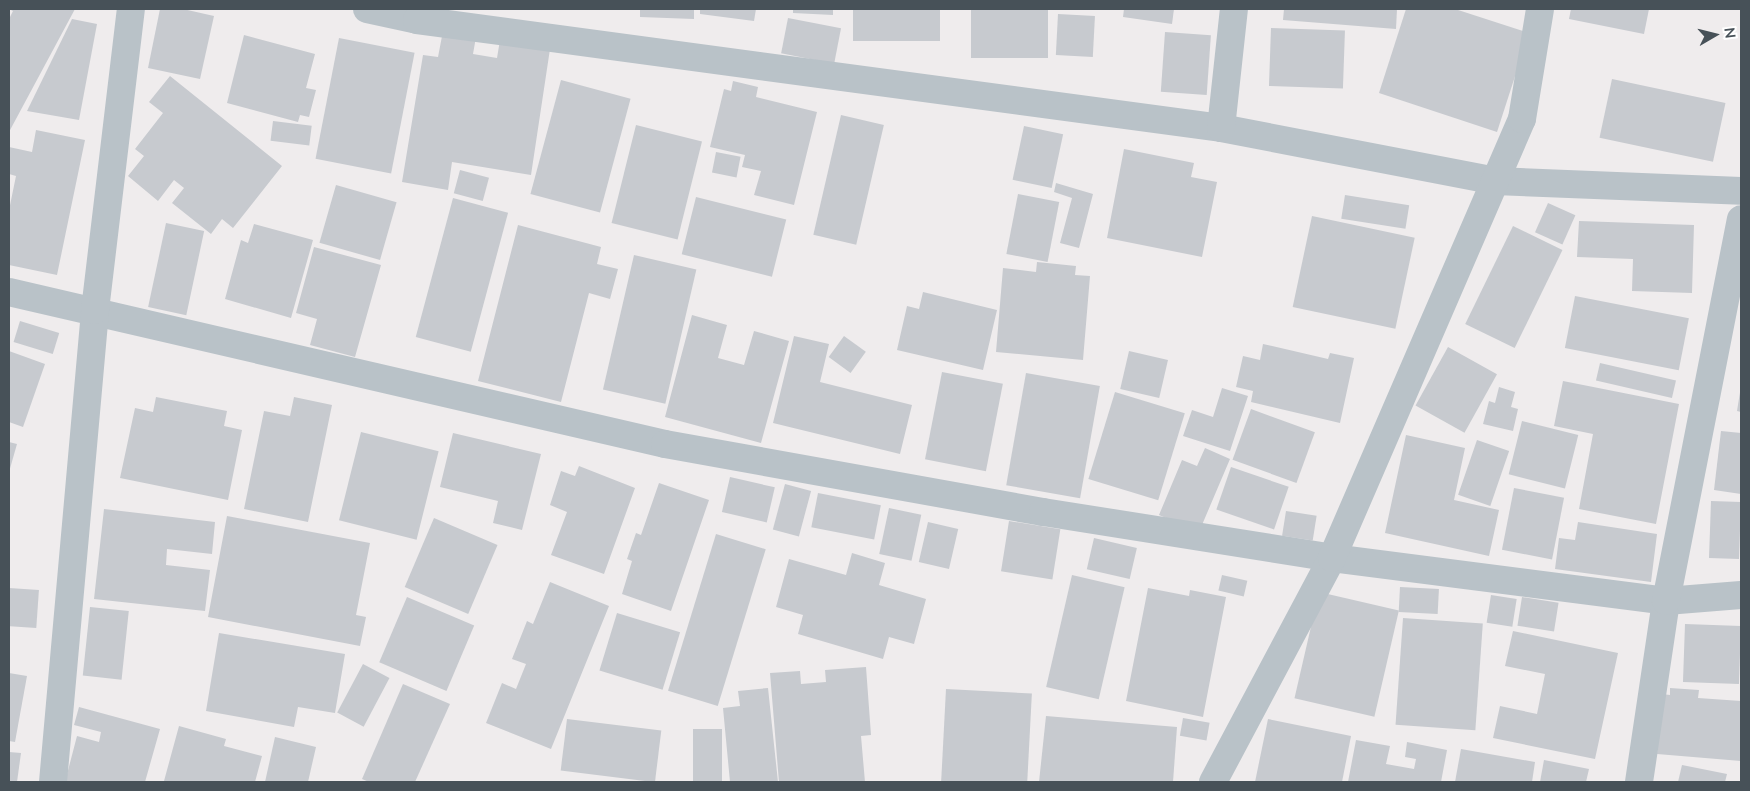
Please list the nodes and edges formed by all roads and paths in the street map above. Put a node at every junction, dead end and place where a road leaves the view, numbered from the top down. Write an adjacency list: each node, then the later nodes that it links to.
1 (131, 9): 11 (street)
2 (367, 9): 5 (street)
3 (1234, 9): 6 (street)
4 (1540, 9): 7 (street)
5 (418, 15): 6 (street)
6 (1221, 128): 7 (street)
7 (1495, 181): 8 (street); 12 (street)
8 (1741, 191)
9 (1741, 219): 14 (street)
10 (9, 292): 11 (street)
11 (95, 310): 12 (street); 15 (street)
12 (1332, 558): 14 (street); 16 (street)
13 (1741, 595): 14 (street)
14 (1666, 601): 17 (street)
15 (53, 782)
16 (1212, 782)
17 (1639, 782)

